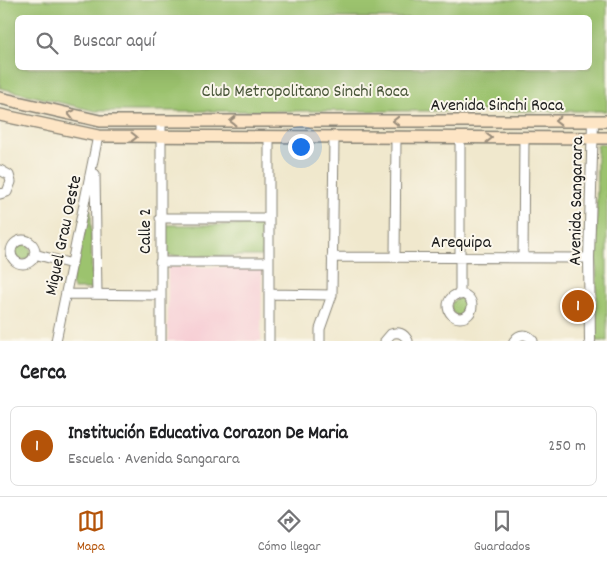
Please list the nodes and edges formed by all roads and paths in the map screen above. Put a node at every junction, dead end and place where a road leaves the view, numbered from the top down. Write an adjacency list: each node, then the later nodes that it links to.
1 (0, 98): 3 (main road, Avenida Sinchi Roca, one-way to 1)
2 (0, 115): 6 (main road, Avenida Sinchi Roca)
3 (161, 121): 4 (main road, Avenida Sinchi Roca, one-way to 3); 7 (street, Calle 2)
4 (593, 121): 5 (main road, Avenida Sinchi Roca); 13 (street, Avenida Sangarara)
5 (607, 121)
6 (98, 136): 7 (main road, Avenida Sinchi Roca, one-way to 7); 15 (street, Miguel Grau Oeste)
7 (160, 138): 8 (main road, Avenida Sinchi Roca); 18 (street, Calle 2)
8 (269, 138): 9 (main road, Avenida Sinchi Roca); 19 (street)
9 (334, 138): 10 (main road, Avenida Sinchi Roca); 21 (street)
10 (396, 138): 11 (main road, Avenida Sinchi Roca); 22 (street)
11 (460, 138): 12 (main road, Avenida Sinchi Roca, one-way to 12); 23 (street)
12 (524, 138): 13 (main road, Avenida Sinchi Roca); 24 (street)
13 (592, 138): 14 (main road, Avenida Sinchi Roca); 25 (street, Avenida Sangarara)
14 (607, 138)
15 (95, 156): 28 (street, Miguel Grau Oeste); 30 (street)
16 (0, 170): 17 (street)
17 (0, 194)
18 (160, 218): 19 (street); 26 (street, Calle 2)
19 (269, 218): 27 (street)
20 (34, 254): 28 (street)
21 (332, 257): 22 (street, Arequipa); 33 (street)
22 (395, 257): 23 (street, Arequipa)
23 (459, 257): 24 (street, Arequipa); 34 (street)
24 (523, 258): 25 (street, Arequipa)
25 (589, 258): 43 (street, Avenida Sangarara)
26 (160, 262): 27 (street); 32 (street, Calle 2)
27 (269, 262): 31 (street)
28 (72, 264): 29 (street, Miguel Grau Oeste)
29 (66, 294): 30 (street); 35 (street, Miguel Grau Oeste)
30 (97, 294): 32 (street)
31 (269, 294): 33 (street); 37 (street)
32 (161, 295): 36 (street, Calle 2)
33 (332, 295): 38 (street)
34 (460, 295)
35 (56, 341)
36 (161, 341)
37 (269, 341)
38 (320, 341)
39 (385, 341): 40 (street)
40 (408, 341)
41 (514, 341): 42 (street)
42 (533, 341)
43 (590, 341)

